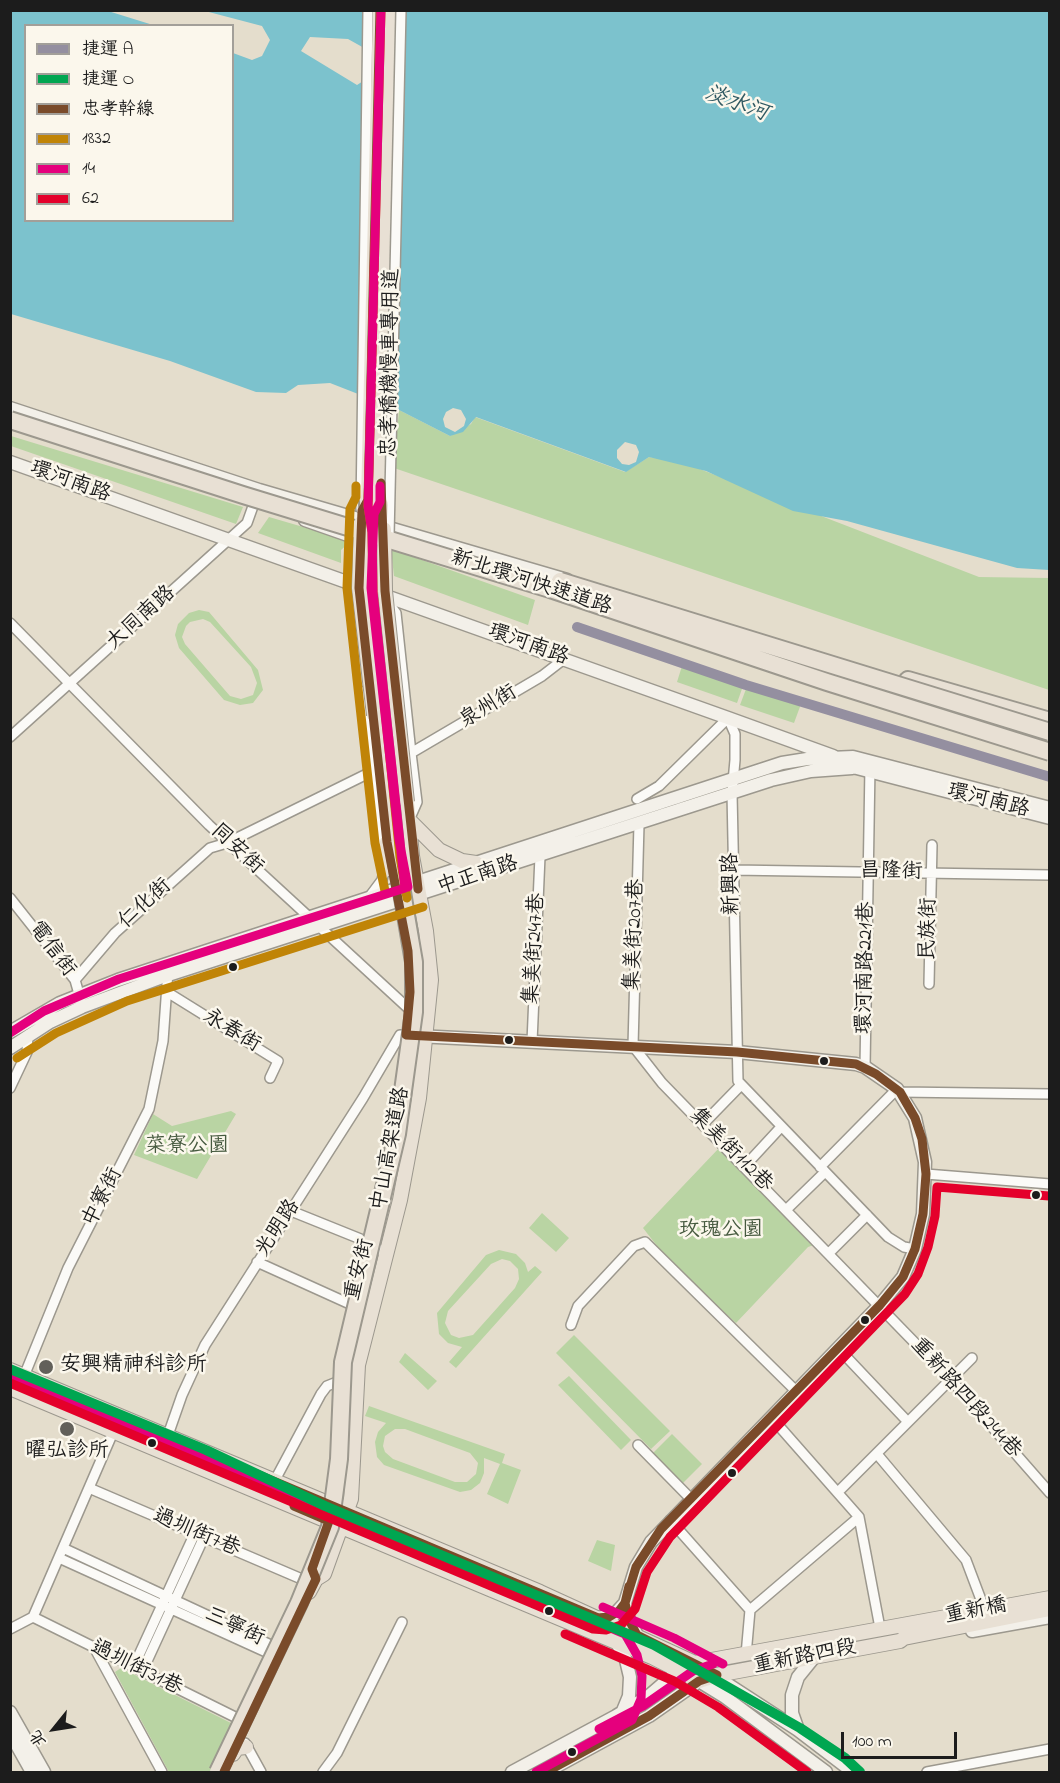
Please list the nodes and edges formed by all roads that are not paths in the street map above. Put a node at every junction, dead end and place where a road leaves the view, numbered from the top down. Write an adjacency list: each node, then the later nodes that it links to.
1 (368, 10): 10 (street, 忠孝橋機慢車專用道)
2 (380, 10): 10 (main road)
3 (393, 10): 10 (main road)
4 (401, 10): 23 (street, 忠孝橋機慢車專用道, bridge)
5 (10, 408): 8 (street); 20 (highway, 新北環河快速道路, bridge)
6 (10, 422): 9 (street, 環河南路); 31 (highway, 新北環河快速道路, bridge)
7 (10, 462): 13 (street, 環河南路)
8 (259, 490): 9 (street, 大同南路); 12 (street)
9 (254, 504): 11 (street, 環河南路); 13 (street, 大同南路)
10 (370, 505): 23 (main road, bridge); 48 (main road, bridge); 160 (highway, 中山高架道路, bridge); 162 (highway, 中山高架道路, bridge)
11 (312, 522): 12 (highway)
12 (374, 532): 14 (street, 重安街); 15 (street, 重安街); 22 (street); 28 (street); 29 (highway)
13 (229, 540): 14 (street, 環河南路); 21 (street, 大同南路)
14 (367, 588): 15 (street, 環河南路); 18 (street, 重安街)
15 (380, 592): 17 (street, 重安街); 18 (street, 重安街); 19 (street, 環河南路)
16 (10, 623): 21 (street, 同安街)
17 (400, 648): 18 (street); 30 (street, 重安街)
18 (374, 651): 35 (street, 重安街); 45 (street, 重安街); 48 (street, 重安街)
19 (564, 659): 24 (street, 環河南路); 30 (street, 泉州街)
20 (844, 668): 25 (highway, bridge); 26 (highway, 新北環河快速道路, bridge)
21 (70, 684): 27 (street, 大同南路); 43 (street, 同安街)
22 (994, 713): 26 (street); 28 (street)
23 (398, 715): 41 (main road, bridge)
24 (728, 718): 32 (street, 環河南路); 36 (street, 新興路); 37 (street)
25 (1050, 721)
26 (1050, 731)
27 (10, 737)
28 (988, 737): 31 (street)
29 (1050, 742)
30 (411, 753): 41 (street, 重安街)
31 (1050, 754)
32 (833, 756): 33 (street, 中正南路); 36 (street, 中正南路)
33 (853, 762): 34 (street); 36 (street, 中正南路)
34 (870, 767): 38 (street); 39 (street, 環河南路); 40 (street, 環河南路); 50 (street, 環河南路221巷)
35 (373, 771): 43 (street); 48 (street, 重安街)
36 (732, 787): 42 (street, 中正南路); 47 (street, 中正南路); 49 (street, 新興路)
37 (637, 799)
38 (1050, 802)
39 (1050, 808)
40 (1050, 818)
41 (409, 820): 45 (main road, 重安街); 47 (main road)
42 (639, 824): 46 (street, 中正南路); 70 (street, 集美街207巷)
43 (227, 843): 57 (street, 同安街); 60 (street, 仁化街)
44 (932, 845): 51 (street, 民族街)
45 (412, 856): 53 (main road, 重安街)
46 (540, 856): 53 (street, 中正南路); 69 (street, 集美街247巷)
47 (476, 863): 53 (street, 中正南路)
48 (388, 868): 54 (main road, 重安街); 56 (street, 重安街)
49 (733, 870): 50 (street, 昌隆街); 72 (street, 新興路)
50 (868, 872): 51 (street, 昌隆街); 73 (street, 環河南路221巷)
51 (931, 873): 52 (street, 昌隆街); 61 (street, 民族街)
52 (1050, 875)
53 (418, 889): 54 (street, 中正南路); 68 (main road, 重安街)
54 (398, 896): 56 (street, 中正南路); 58 (street, 中正南路); 64 (main road, 重安街)
55 (10, 897): 60 (street, 電信街)
56 (365, 899): 57 (street, 中正南路)
57 (309, 917): 58 (street, 同安街); 59 (street, 中正南路)
58 (322, 926): 59 (street, 中正南路); 64 (street, 同安街)
59 (168, 969): 62 (street, 中寮街); 63 (street, 中正南路)
60 (75, 980): 63 (street, 電信街)
61 (929, 984)
62 (166, 992): 74 (street, 永春街); 99 (street, 中寮街)
63 (81, 1000): 65 (street, 中正南路); 66 (street, 中正南路)
64 (409, 1009): 67 (main road, 重安街)
65 (10, 1032)
66 (28, 1035): 71 (street, 中正南路); 76 (street)
67 (406, 1035): 68 (street); 86 (street, 光明路); 88 (main road, 重安街)
68 (426, 1036): 69 (street); 91 (main road, 重安街)
69 (532, 1042): 70 (street)
70 (633, 1046): 72 (street); 79 (street, 集美街112巷)
71 (10, 1048)
72 (737, 1052): 73 (street); 75 (street, 新興路)
73 (865, 1067): 77 (street)
74 (270, 1078)
75 (740, 1086): 79 (street); 80 (street)
76 (10, 1088)
77 (898, 1091): 78 (street); 82 (street); 83 (street)
78 (1050, 1094)
79 (703, 1124): 81 (street, 集美街112巷)
80 (781, 1127): 81 (street); 82 (street)
81 (745, 1166): 85 (street, 集美街112巷)
82 (823, 1170): 85 (street); 87 (street)
83 (926, 1174): 84 (street); 89 (street)
84 (1050, 1184)
85 (787, 1209): 90 (street, 集美街112巷)
86 (291, 1211): 88 (street); 92 (street, 光明路)
87 (867, 1215): 89 (street); 90 (street)
88 (368, 1242): 91 (street); 93 (main road, 重安街)
89 (915, 1249): 94 (street)
90 (829, 1252): 94 (street, 集美街112巷)
91 (386, 1254): 116 (main road, 重安街)
92 (257, 1262): 93 (street); 107 (street, 光明路)
93 (352, 1305): 101 (main road, 重安街)
94 (880, 1305): 96 (street); 100 (street, 重新路四段244巷)
95 (571, 1325): 103 (street)
96 (838, 1348): 103 (street); 105 (street)
97 (972, 1358): 100 (street)
98 (10, 1370): 99 (main road)
99 (24, 1376): 102 (street, 中寮街); 107 (main road)
100 (951, 1380): 105 (street); 113 (street, 重新路四段244巷)
101 (337, 1382): 110 (street); 115 (main road, 重安街)
102 (14, 1389): 106 (main road)
103 (796, 1391): 104 (street)
104 (771, 1417): 112 (street); 114 (street)
105 (908, 1422): 109 (street)
106 (114, 1430): 111 (street); 119 (main road)
107 (168, 1435): 110 (main road)
108 (638, 1445): 114 (street)
109 (877, 1454): 112 (street); 129 (street)
110 (275, 1480): 115 (main road)
111 (89, 1488): 121 (street, 過圳街7巷); 122 (street)
112 (838, 1492): 117 (street)
113 (1050, 1493)
114 (691, 1499): 118 (street)
115 (331, 1506): 116 (main road); 119 (main road, 重安街)
116 (347, 1512): 120 (main road, 重安街); 134 (main road)
117 (859, 1517): 131 (street); 136 (street)
118 (670, 1520): 128 (street); 131 (street)
119 (329, 1521): 120 (main road); 124 (main road, 重安街)
120 (342, 1527): 124 (main road, 重安街); 140 (main road)
121 (199, 1535): 124 (street, 過圳街7巷); 127 (street)
122 (63, 1548): 123 (street); 127 (street, 三寧街)
123 (59, 1558): 127 (street, 三寧街); 132 (street)
124 (310, 1580): 144 (main road, 重安街)
125 (1050, 1593): 129 (street)
126 (1050, 1598): 139 (main road, 重新橋)
127 (168, 1603): 144 (street, 三寧街); 146 (street)
128 (626, 1603): 134 (street); 138 (street)
129 (982, 1605): 136 (street)
130 (1050, 1609): 139 (main road, 重新橋)
131 (750, 1610): 142 (street)
132 (33, 1617): 137 (street); 141 (street, 過圳街31巷)
133 (1050, 1617): 139 (street)
134 (598, 1618): 138 (main road)
135 (402, 1622): 164 (street)
136 (881, 1628): 139 (main road, 重新路四段); 142 (main road, 重新路四段)
137 (10, 1629)
138 (637, 1635): 145 (main road)
139 (902, 1635): 143 (main road, 重新路四段)
140 (617, 1643): 147 (main road); 151 (street)
141 (95, 1649): 146 (street, 過圳街31巷); 159 (street)
142 (746, 1655): 145 (main road, 重新路四段)
143 (815, 1656): 148 (main road, 重新路四段); 152 (street)
144 (279, 1657): 154 (main road, 重安街)
145 (695, 1663): 147 (street); 148 (street)
146 (138, 1670): 154 (street, 過圳街31巷)
147 (679, 1670): 149 (main road); 151 (street)
148 (717, 1675): 149 (main road, 重新路四段); 152 (street)
149 (699, 1682): 166 (street); 167 (street)
150 (10, 1712): 158 (street)
151 (622, 1713): 165 (street)
152 (798, 1730): 157 (street)
153 (10, 1733): 158 (street)
154 (244, 1741): 161 (main road, 重安街); 163 (street)
155 (1050, 1749): 156 (street)
156 (963, 1769): 168 (street)
157 (848, 1771)
158 (36, 1772)
159 (162, 1773)
160 (218, 1773)
161 (224, 1773)
162 (229, 1773)
163 (261, 1773)
164 (322, 1773)
165 (512, 1773)
166 (546, 1773)
167 (826, 1773)
168 (927, 1773)

